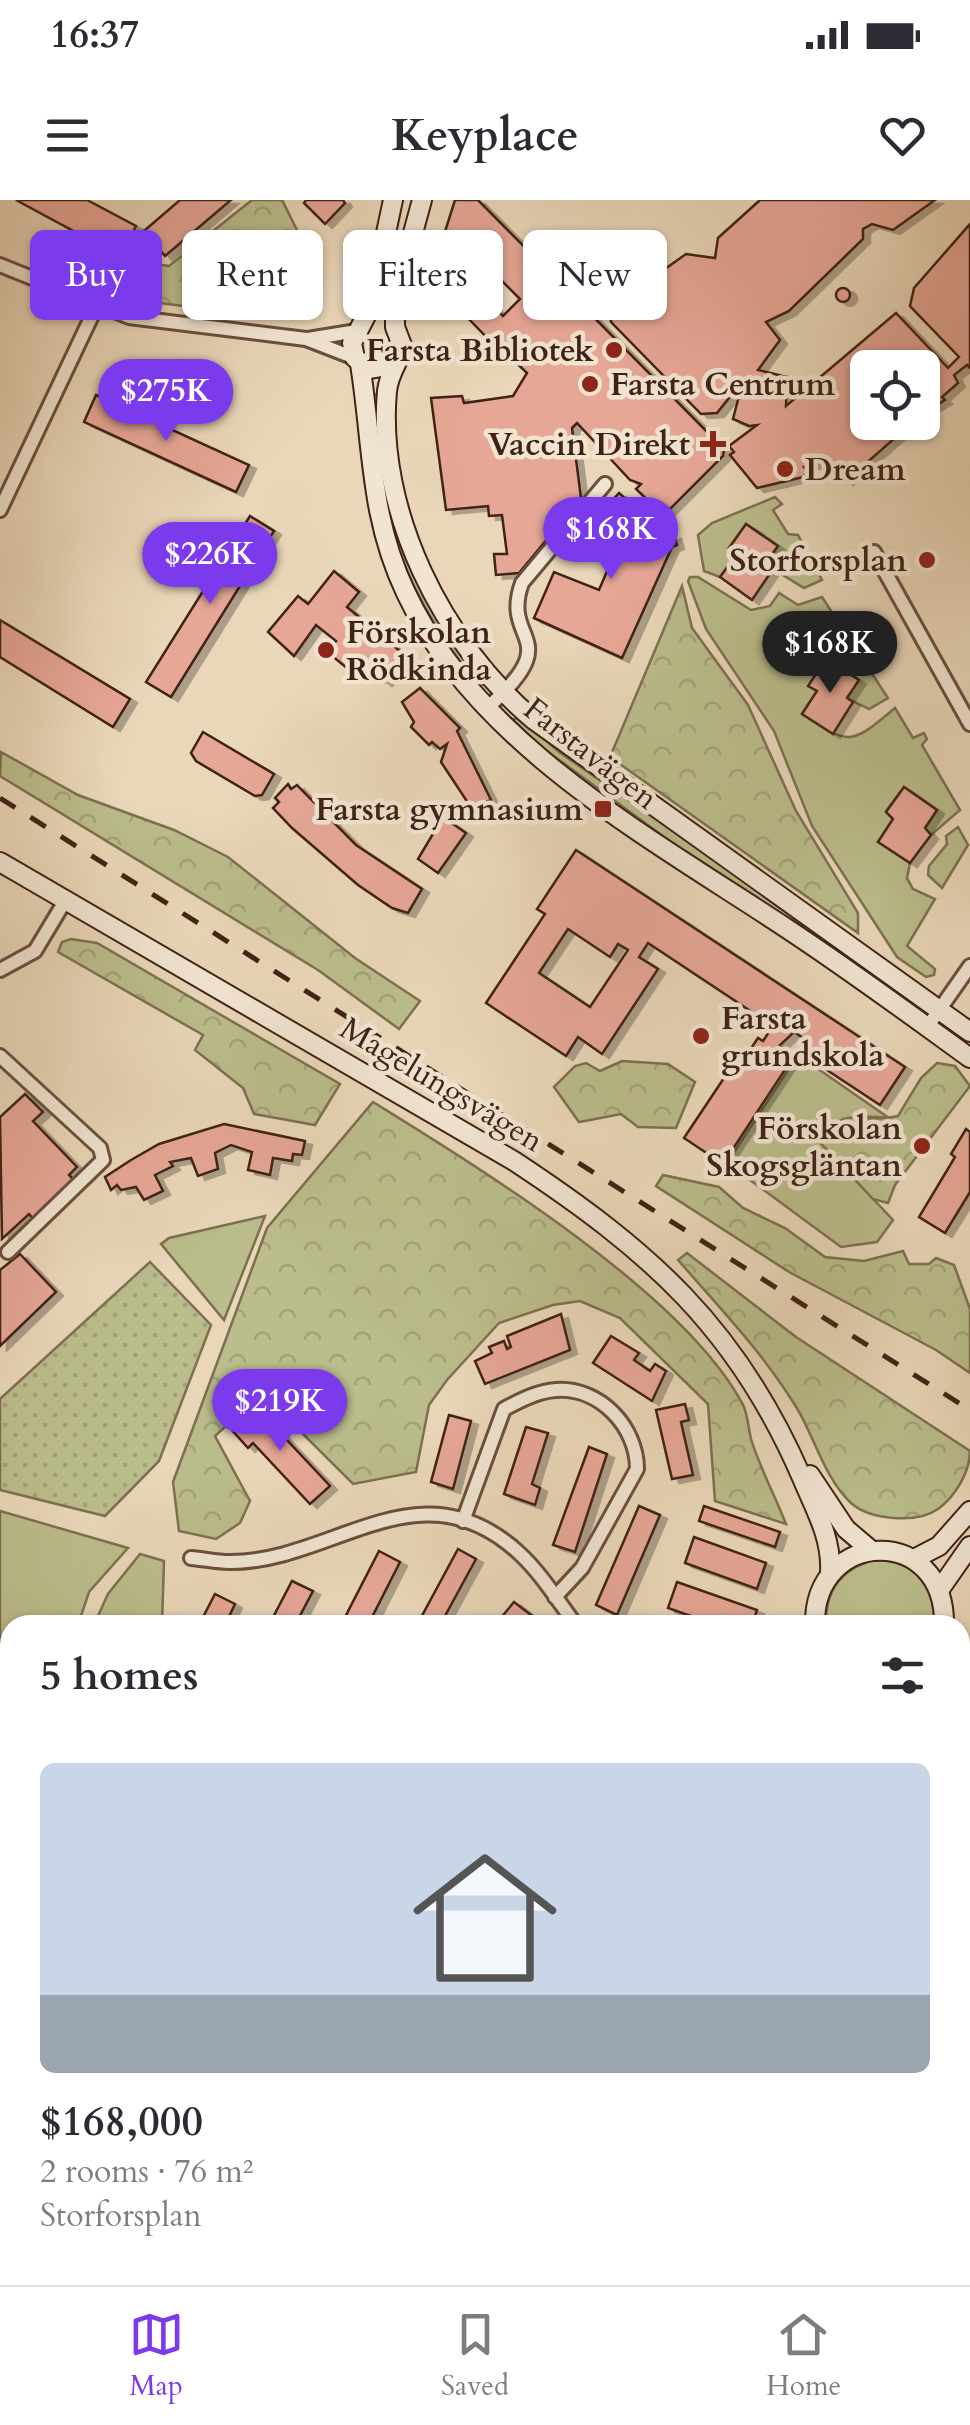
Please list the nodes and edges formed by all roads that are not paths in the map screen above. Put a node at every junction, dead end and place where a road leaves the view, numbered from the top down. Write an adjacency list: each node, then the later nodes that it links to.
1 (393, 200): 7 (street, Farstavägen)
2 (422, 200): 8 (street, Farstavägen)
3 (0, 264): 4 (street)
4 (30, 277)
5 (90, 320): 13 (street)
6 (149, 320): 9 (street)
7 (361, 327): 8 (street); 9 (street); 10 (street, Farstavägen)
8 (395, 327): 11 (street, Farstavägen)
9 (306, 339): 10 (street)
10 (358, 360): 11 (street); 16 (street, Farstavägen)
11 (392, 366): 15 (street, Farstavägen)
12 (605, 484): 15 (street)
13 (0, 510)
14 (874, 552): 17 (street)
15 (503, 694): 16 (street); 22 (street, Farstavägen)
16 (486, 709): 23 (street, Farstavägen)
17 (970, 724)
18 (0, 862): 19 (street, Magelungsvägen)
19 (65, 901): 21 (street); 28 (street, Magelungsvägen)
20 (970, 966): 22 (street)
21 (0, 970)
22 (940, 1009): 23 (street); 24 (street, Farstavägen)
23 (928, 1026): 26 (street, Farstavägen)
24 (970, 1032)
25 (0, 1056): 27 (street)
26 (970, 1058)
27 (8, 1252)
28 (784, 1438): 32 (street, Magelungsvägen); 35 (street, Magelungsvägen)
29 (970, 1510): 34 (street)
30 (462, 1521): 33 (street); 37 (street); 37 (street)
31 (970, 1546): 36 (street)
32 (872, 1550): 34 (street); 35 (street)
33 (191, 1558)
34 (914, 1559): 36 (street)
35 (830, 1572): 39 (street)
36 (940, 1588): 40 (street)
37 (555, 1597): 38 (street)
38 (568, 1615)
39 (816, 1615)
40 (943, 1615)

